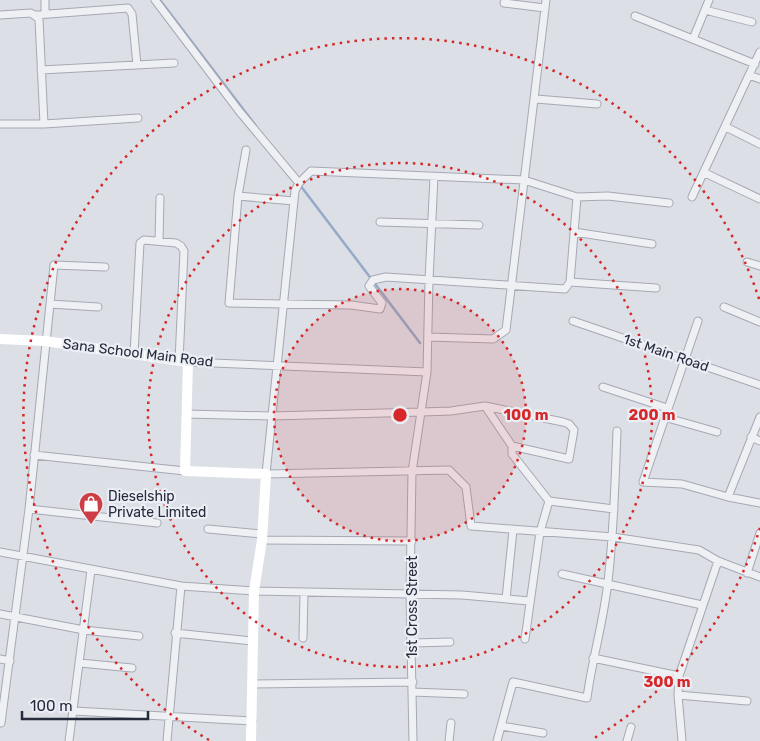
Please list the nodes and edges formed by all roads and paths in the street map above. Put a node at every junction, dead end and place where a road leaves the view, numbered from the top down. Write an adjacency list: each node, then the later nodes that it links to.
1 (45, 0): 7 (street)
2 (155, 0): 31 (street)
3 (709, 0): 6 (street)
4 (504, 3): 5 (street)
5 (546, 4): 20 (street)
6 (705, 10): 11 (street); 12 (street)
7 (45, 14): 8 (street); 16 (street)
8 (36, 15): 9 (street); 17 (street)
9 (0, 16)
10 (635, 16): 12 (street)
11 (752, 22)
12 (693, 39): 15 (street)
13 (760, 52): 15 (street)
14 (174, 63): 16 (street)
15 (755, 64): 18 (street)
16 (137, 65): 17 (street)
17 (41, 70): 24 (street)
18 (749, 75): 19 (street); 25 (street)
19 (760, 79)
20 (536, 99): 21 (street); 30 (street)
21 (598, 104)
22 (138, 118): 24 (street)
23 (0, 124): 24 (street)
24 (44, 124)
25 (726, 127): 26 (street); 28 (street)
26 (760, 144)
27 (246, 150): 32 (street)
28 (705, 173): 34 (street); 36 (street)
29 (434, 177): 30 (street); 31 (street); 40 (street, 1st Cross Street)
30 (524, 180): 33 (street); 50 (street)
31 (299, 183): 37 (street)
32 (238, 196): 37 (street); 53 (street)
33 (577, 197): 38 (street); 42 (street)
34 (692, 197)
35 (160, 198): 43 (street)
36 (760, 199)
37 (294, 201): 53 (street)
38 (669, 203)
39 (380, 222): 40 (street)
40 (432, 224): 41 (street); 48 (street, 1st Cross Street)
41 (479, 225)
42 (574, 232): 44 (street); 49 (street)
43 (159, 241): 62 (street); 64 (street)
44 (652, 244)
45 (748, 262): 46 (street)
46 (760, 266)
47 (105, 267): 52 (street)
48 (428, 280): 50 (street); 53 (street); 59 (street, 1st Cross Street)
49 (570, 282): 50 (street); 51 (street)
50 (512, 286): 59 (street)
51 (656, 288)
52 (50, 304): 54 (street); 61 (street)
53 (283, 304): 65 (street)
54 (98, 307)
55 (724, 307): 58 (street)
56 (573, 321): 63 (street, 1st Main Road)
57 (698, 321): 63 (street)
58 (760, 322)
59 (428, 337): 66 (street, 1st Cross Street)
60 (0, 339): 61 (street, Sana School Main Road)
61 (45, 341): 62 (street, Sana School Main Road); 81 (street)
62 (134, 354): 64 (street, Sana School Main Road)
63 (683, 359): 67 (street, 1st Main Road); 70 (street)
64 (183, 362): 65 (street, Sana School Main Road); 72 (street)
65 (276, 366): 66 (street); 73 (street)
66 (427, 372): 71 (street, 1st Cross Street)
67 (760, 385)
68 (603, 386): 70 (street)
69 (485, 406): 71 (street); 80 (street); 80 (street)
70 (667, 408): 74 (street)
71 (422, 412): 73 (street); 83 (street, 1st Cross Street)
72 (186, 414): 73 (street); 82 (street)
73 (271, 416): 84 (street)
74 (664, 417): 77 (street); 85 (street)
75 (760, 417): 78 (street)
76 (617, 431): 89 (street)
77 (717, 432)
78 (751, 438): 79 (street); 85 (street)
79 (760, 441)
80 (512, 446): 86 (street)
81 (34, 455): 82 (street); 88 (street)
82 (185, 471): 84 (street)
83 (412, 472): 84 (street); 92 (street); 97 (street, 1st Cross Street)
84 (266, 474): 95 (street)
85 (728, 497): 87 (street)
86 (549, 501): 89 (street); 93 (street)
87 (760, 503)
88 (29, 510): 90 (street); 99 (street)
89 (614, 510): 96 (street)
90 (158, 523)
91 (208, 529): 95 (street)
92 (513, 530): 93 (street); 110 (street)
93 (540, 532): 96 (street); 111 (street)
94 (760, 533): 102 (street)
95 (262, 537): 97 (street); 107 (street)
96 (613, 537): 100 (street); 105 (street)
97 (412, 541): 109 (street, 1st Cross Street)
98 (0, 552): 99 (street)
99 (22, 557): 101 (street); 114 (street)
100 (718, 561): 102 (street); 112 (street)
101 (91, 570): 106 (street); 115 (street)
102 (747, 573): 104 (street)
103 (562, 574): 105 (street)
104 (760, 577)
105 (608, 584): 112 (street); 123 (street)
106 (181, 586): 107 (street); 116 (street)
107 (254, 592): 108 (street); 120 (street)
108 (304, 592): 109 (street); 118 (street)
109 (410, 594): 110 (street); 122 (street, 1st Cross Street)
110 (506, 599): 111 (street)
111 (529, 601): 119 (street)
112 (702, 605): 128 (street)
113 (0, 614): 114 (street)
114 (17, 616): 115 (street); 125 (street)
115 (84, 630): 117 (street); 126 (street)
116 (175, 633): 120 (street); 136 (street)
117 (138, 636)
118 (303, 638)
119 (525, 639)
120 (252, 642): 130 (street)
121 (450, 642): 122 (street)
122 (412, 643): 129 (street, 1st Cross Street)
123 (592, 658): 128 (street); 140 (street)
124 (0, 659): 125 (street)
125 (10, 661): 138 (street)
126 (80, 663): 127 (street); 135 (street)
127 (132, 668)
128 (679, 676): 133 (street)
129 (413, 682): 130 (street); 131 (street, 1st Cross Street)
130 (253, 684): 137 (street)
131 (412, 692): 132 (street); 146 (street, 1st Cross Street)
132 (464, 694)
133 (678, 695): 134 (street); 150 (street)
134 (747, 702)
135 (74, 711): 136 (street); 143 (street)
136 (169, 716): 137 (street); 144 (street)
137 (252, 722): 145 (street)
138 (2, 723)
139 (451, 723): 147 (street)
140 (501, 726): 142 (street); 148 (street)
141 (631, 727): 149 (street)
142 (543, 733)
143 (69, 741)
144 (167, 741)
145 (251, 741)
146 (413, 741)
147 (449, 741)
148 (497, 741)
149 (627, 741)
150 (682, 741)

